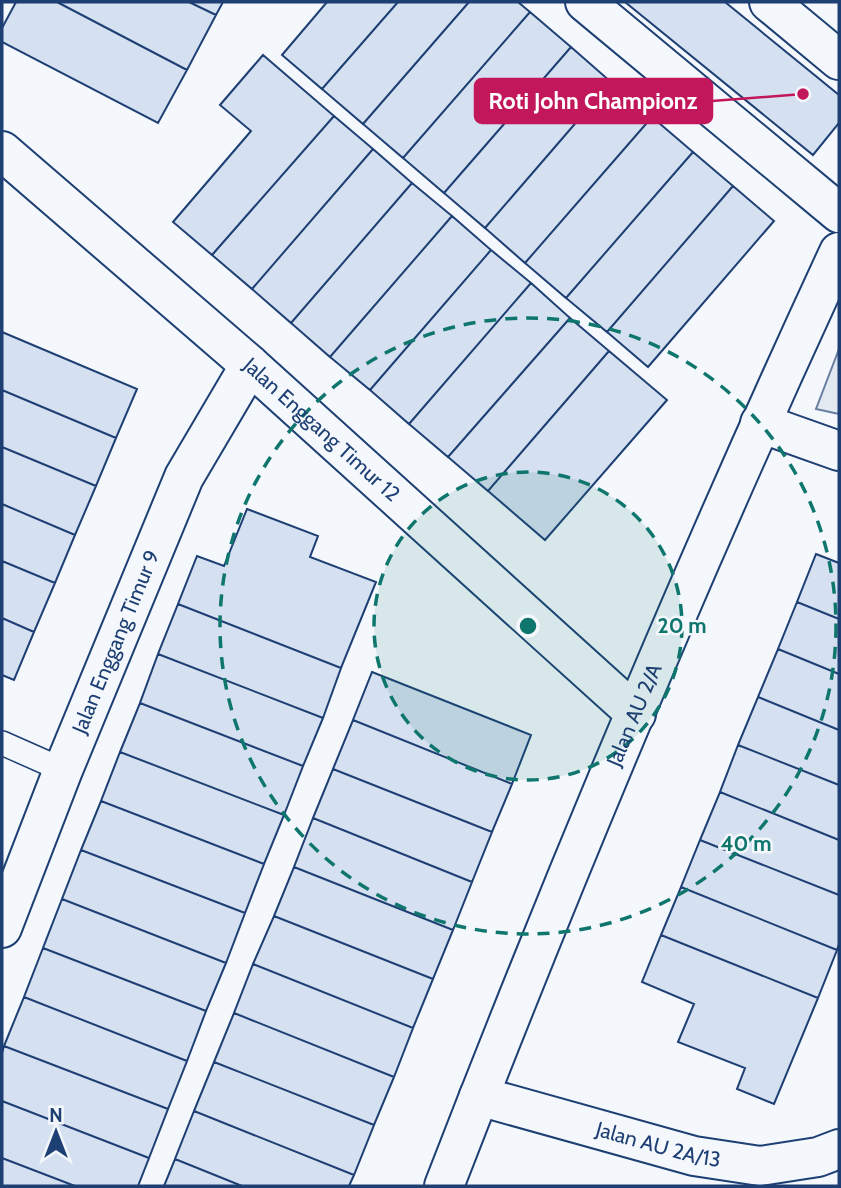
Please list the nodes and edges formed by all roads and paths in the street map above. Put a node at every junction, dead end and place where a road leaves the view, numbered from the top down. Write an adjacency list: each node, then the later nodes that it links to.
1 (585, 2): 5 (street)
2 (769, 2): 3 (street)
3 (839, 60)
4 (2, 151): 7 (street, Jalan Enggang Timur 12)
5 (839, 213)
6 (839, 252): 8 (street, Jalan AU 2/A)
7 (250, 365): 10 (street, Jalan Enggang Timur 12); 12 (street, Jalan Enggang Timur 9)
8 (760, 423): 9 (street); 10 (street, Jalan AU 2/A)
9 (839, 451)
10 (636, 714): 14 (street, Jalan AU 2/A)
11 (2, 743): 12 (lane)
12 (62, 770): 13 (street, Jalan Enggang Timur 9)
13 (2, 928)
14 (479, 1096): 15 (street, Jalan AU 2A/13); 16 (street, Jalan AU 2/A)
15 (839, 1150)
16 (444, 1186)

